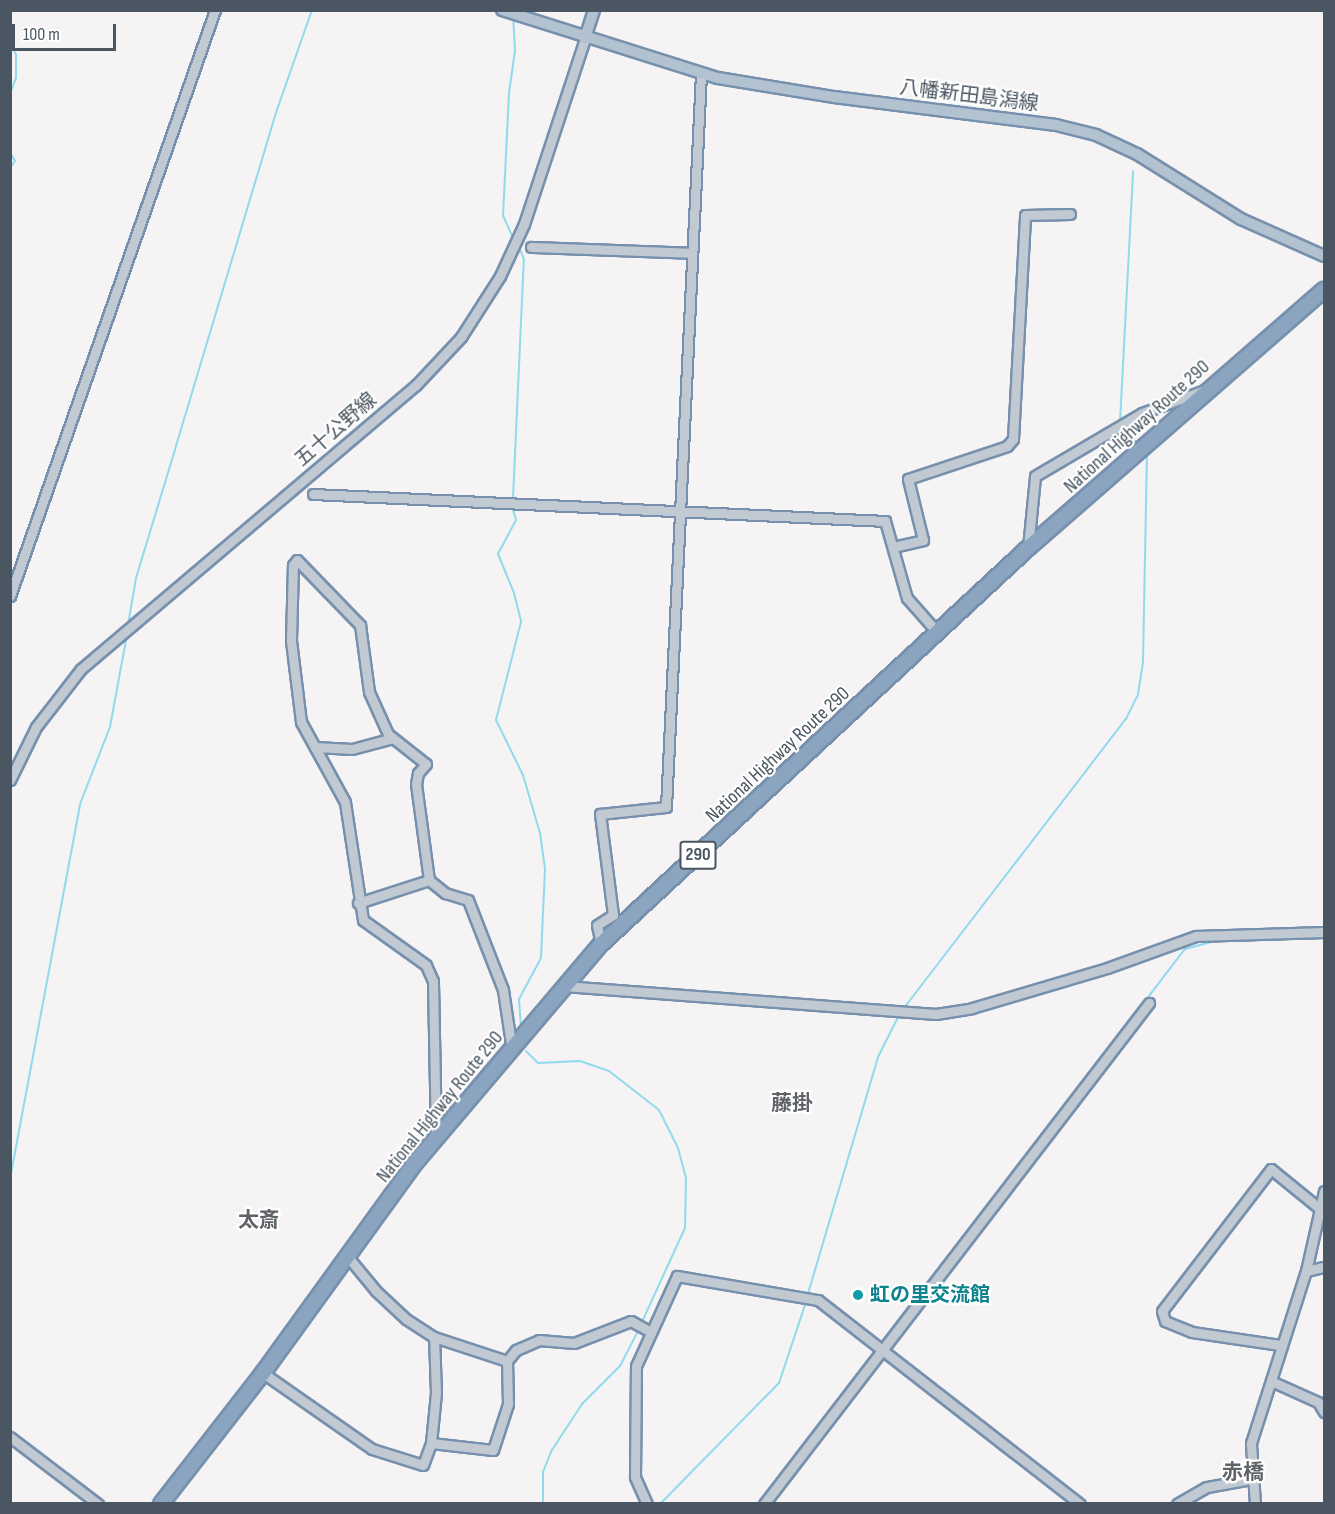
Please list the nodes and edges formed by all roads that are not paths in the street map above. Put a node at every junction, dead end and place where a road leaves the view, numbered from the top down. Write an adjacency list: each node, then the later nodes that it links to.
1 (215, 10): 16 (street)
2 (502, 10): 4 (main road, 八幡新田島潟線)
3 (594, 10): 4 (main road)
4 (585, 38): 5 (main road, 八幡新田島潟線); 21 (street, 五十公野線)
5 (702, 73): 8 (street); 9 (main road, 八幡新田島潟線)
6 (1071, 214): 14 (street)
7 (531, 247): 8 (street)
8 (692, 253): 13 (street)
9 (1324, 256)
10 (1324, 290): 11 (highway, National Highway Route 290 / 290)
11 (1210, 388): 15 (highway, National Highway Route 290 / 290); 15 (street)
12 (313, 494): 13 (street)
13 (680, 512): 14 (street); 25 (street)
14 (893, 547): 18 (street)
15 (1028, 548): 18 (highway, National Highway Route 290 / 290)
16 (14, 571): 17 (street)
17 (10, 596)
18 (938, 633): 25 (highway, National Highway Route 290 / 290)
19 (393, 738): 20 (street); 20 (street); 22 (street)
20 (315, 747): 23 (street)
21 (10, 780)
22 (429, 880): 23 (street); 28 (street)
23 (358, 903): 29 (street)
24 (1324, 932): 26 (street)
25 (601, 944): 26 (highway, National Highway Route 290 / 290)
26 (564, 987): 28 (highway, National Highway Route 290 / 290)
27 (1149, 1003): 38 (street)
28 (512, 1050): 29 (highway, National Highway Route 290 / 290)
29 (436, 1139): 32 (highway, National Highway Route 290 / 290)
30 (1324, 1191): 31 (street)
31 (1320, 1209): 34 (street); 37 (street)
32 (348, 1257): 36 (street); 40 (highway, National Highway Route 290 / 290)
33 (1324, 1267): 34 (street)
34 (1306, 1271): 37 (street)
35 (651, 1332): 38 (street); 39 (street); 48 (street)
36 (434, 1337): 39 (street); 44 (street)
37 (1280, 1345): 41 (street)
38 (883, 1351): 49 (street); 50 (street)
39 (507, 1361): 44 (street)
40 (263, 1373): 44 (street); 47 (highway, National Highway Route 290 / 290)
41 (1271, 1381): 42 (street); 45 (street)
42 (1324, 1412)
43 (10, 1437): 46 (street)
44 (431, 1443)
45 (1252, 1479): 51 (street); 52 (street)
46 (98, 1503)
47 (161, 1503)
48 (647, 1503)
49 (764, 1503)
50 (1080, 1503)
51 (1177, 1503)
52 (1255, 1503)

